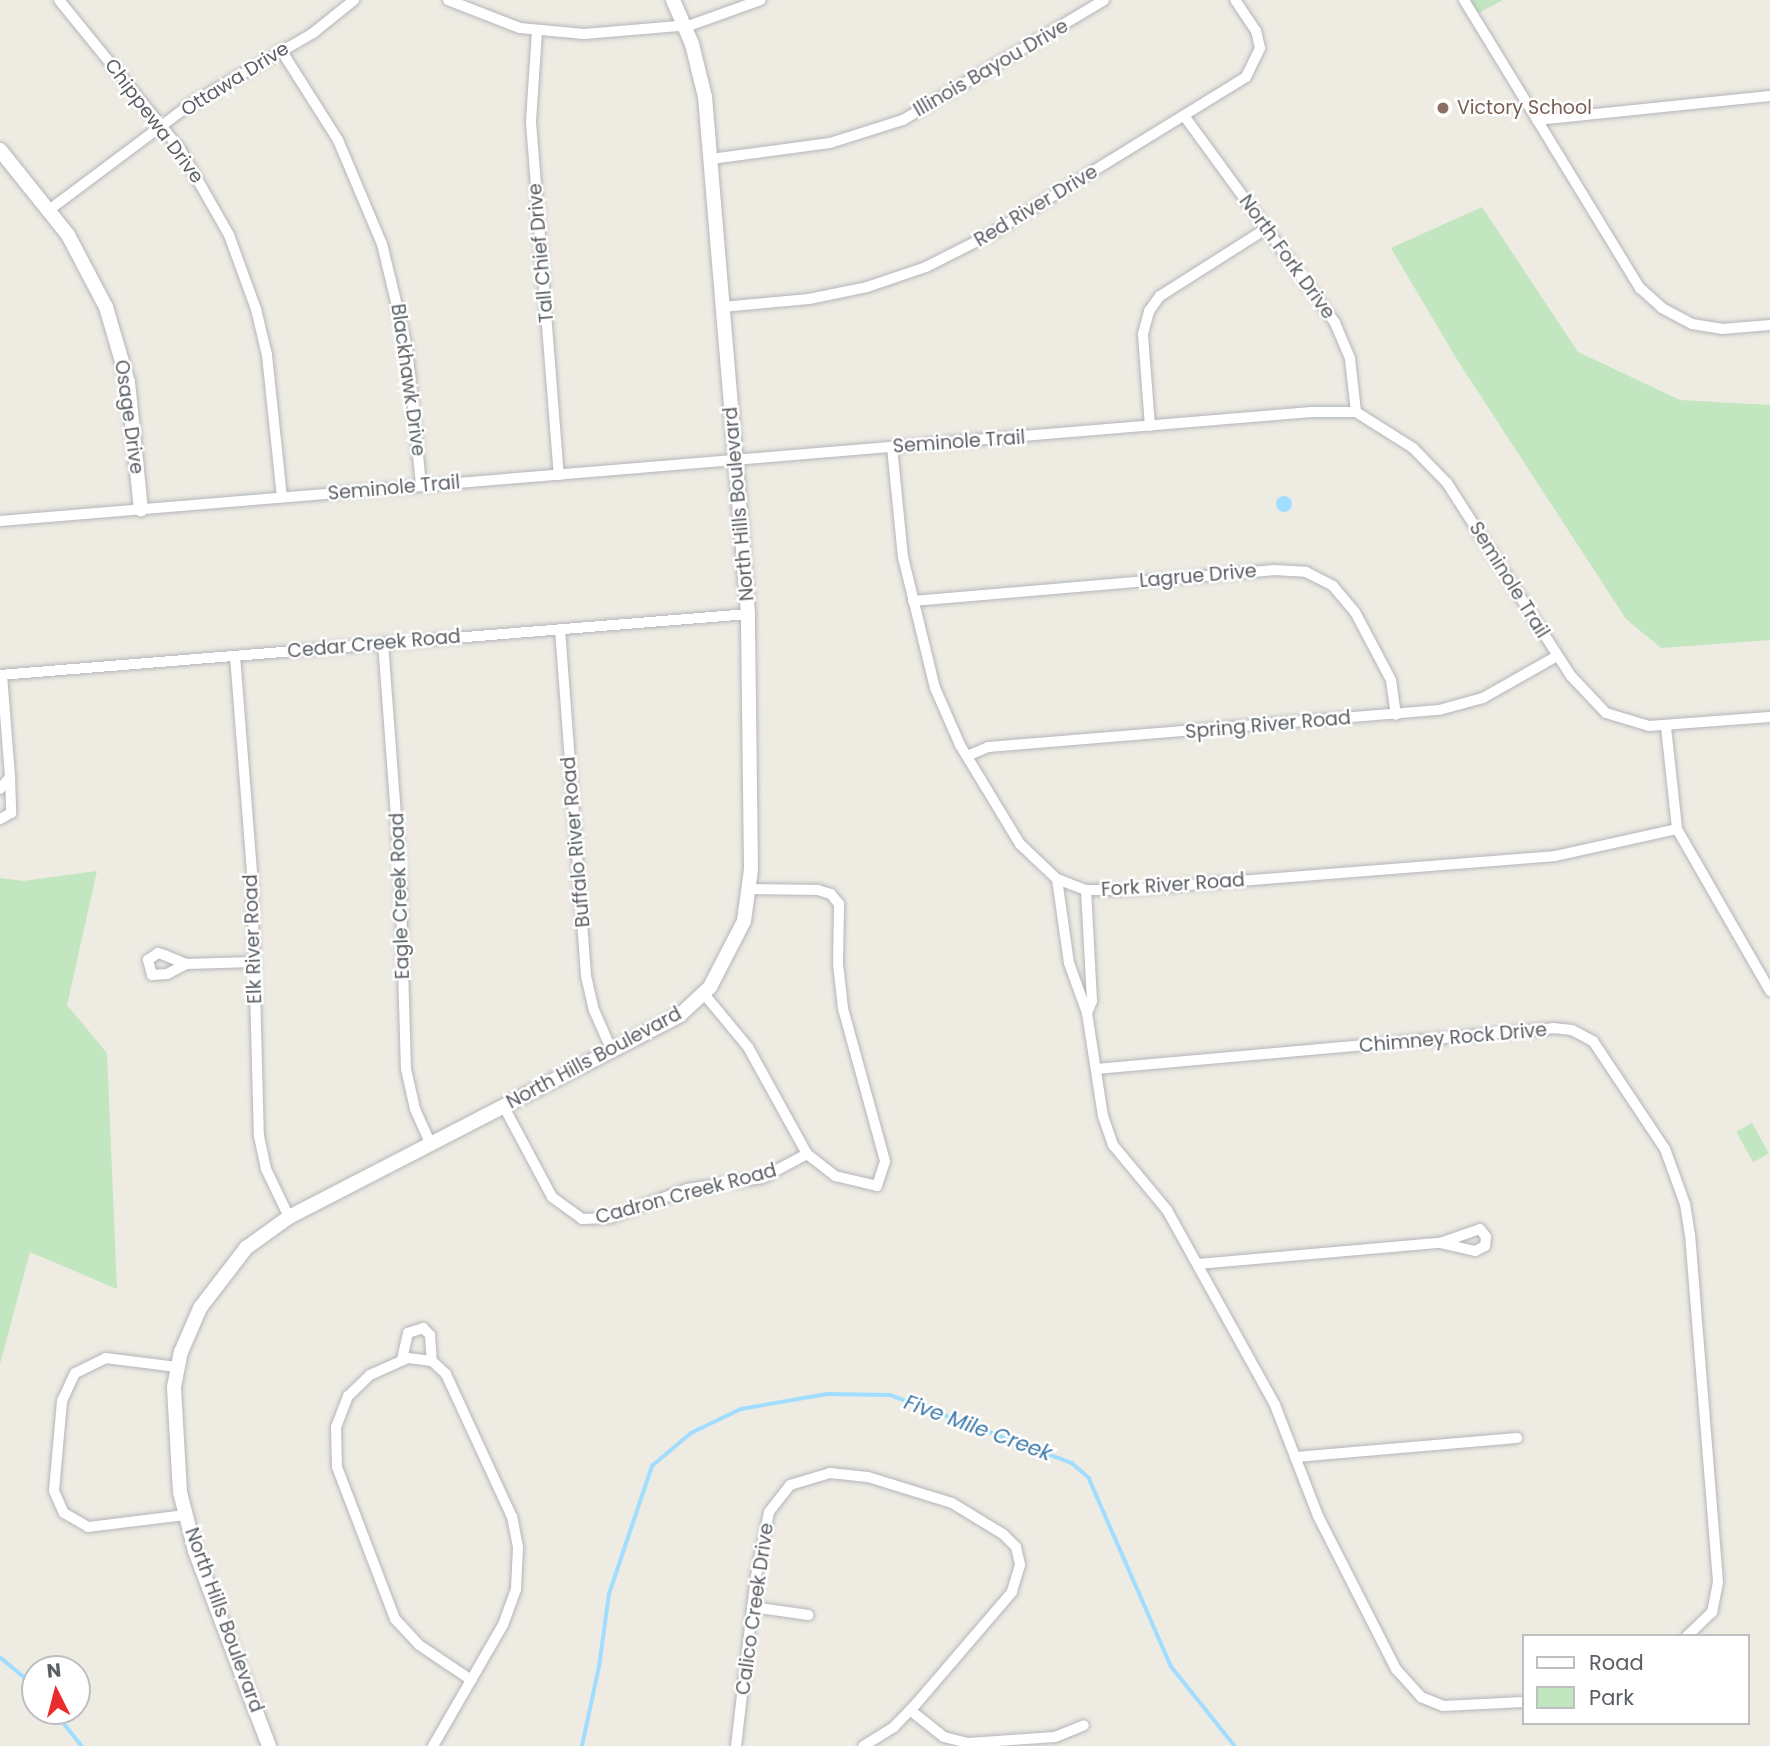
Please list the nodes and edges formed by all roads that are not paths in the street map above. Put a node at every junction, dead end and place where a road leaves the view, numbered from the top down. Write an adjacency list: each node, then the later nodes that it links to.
1 (59, 0): 15 (street, Chippewa Drive)
2 (354, 0): 11 (street, Ottawa Drive)
3 (448, 0): 10 (street)
4 (673, 0): 9 (street, North Hills Boulevard)
5 (761, 0): 9 (street)
6 (1104, 0): 17 (street, Illinois Bayou Drive)
7 (1235, 0): 13 (street, Red River Drive)
8 (1464, 0): 14 (street)
9 (685, 25): 10 (street); 17 (street, North Hills Boulevard)
10 (537, 31): 26 (street, Tall Chief Drive)
11 (281, 50): 15 (street, Ottawa Drive); 27 (street, Blackhawk Drive)
12 (1770, 96): 14 (street)
13 (1185, 117): 19 (street, North Fork Drive); 20 (street, Red River Drive)
14 (1537, 120): 21 (street)
15 (162, 125): 18 (street, Ottawa Drive); 28 (street, Chippewa Drive)
16 (0, 150): 18 (street, Osage Drive)
17 (711, 159): 20 (street, North Hills Boulevard)
18 (49, 210): 29 (street, Osage Drive)
19 (1267, 228): 22 (street, North Fork Drive); 23 (street)
20 (722, 307): 25 (street, North Hills Boulevard)
21 (1770, 325)
22 (1356, 412): 23 (street, Seminole Trail); 36 (street, Seminole Trail)
23 (1150, 426): 24 (street, Seminole Trail)
24 (892, 447): 25 (street, Seminole Trail); 31 (street, Fork River Road)
25 (735, 459): 26 (street, Seminole Trail); 32 (street, North Hills Boulevard)
26 (559, 475): 27 (street, Seminole Trail)
27 (421, 486): 28 (street, Seminole Trail)
28 (282, 497): 29 (street, Seminole Trail)
29 (141, 509): 30 (street, Seminole Trail)
30 (0, 521)
31 (913, 601): 38 (street, Lagrue Drive); 41 (street, Fork River Road)
32 (748, 614): 33 (street, Cedar Creek Road); 47 (street, North Hills Boulevard)
33 (560, 629): 34 (street, Cedar Creek Road); 54 (street, Buffalo River Road)
34 (383, 643): 35 (street, Cedar Creek Road); 57 (street, Eagle Creek Road)
35 (235, 656): 37 (street, Cedar Creek Road); 49 (street, Elk River Road)
36 (1557, 656): 38 (street, Spring River Road); 40 (street, Seminole Trail)
37 (1, 675): 42 (street)
38 (1396, 715): 41 (street, Spring River Road)
39 (1770, 718): 40 (street, Seminole Trail)
40 (1666, 727): 45 (street)
41 (967, 756): 46 (street, Fork River Road)
42 (10, 777): 43 (street); 44 (street)
43 (0, 789)
44 (0, 819)
45 (1677, 829): 48 (street, Fork River Road); 51 (street)
46 (1057, 879): 48 (street, Fork River Road); 53 (street)
47 (750, 888): 52 (street, North Hills Boulevard); 58 (street)
48 (1086, 890): 53 (street)
49 (254, 962): 50 (street); 59 (street, Elk River Road)
50 (186, 964)
51 (1770, 991)
52 (704, 993): 54 (street, North Hills Boulevard); 58 (street)
53 (1087, 1013): 55 (street)
54 (612, 1051): 56 (street, North Hills Boulevard)
55 (1096, 1069): 61 (street); 70 (street, Chimney Rock Drive)
56 (504, 1107): 57 (street, North Hills Boulevard); 58 (street, Cadron Creek Road)
57 (431, 1145): 59 (street, North Hills Boulevard)
58 (807, 1154)
59 (289, 1217): 64 (street, North Hills Boulevard)
60 (1440, 1243): 61 (street)
61 (1198, 1264): 66 (street)
62 (402, 1359): 63 (street); 63 (street); 71 (street)
63 (432, 1361): 71 (street)
64 (177, 1367): 67 (street, North Hills Boulevard); 67 (street)
65 (1517, 1438): 66 (street)
66 (1295, 1457): 72 (street)
67 (186, 1515): 75 (street, North Hills Boulevard)
68 (752, 1606): 69 (street); 73 (street, Calico Creek Drive); 77 (street, Calico Creek Drive)
69 (808, 1615)
70 (1689, 1634)
71 (471, 1680): 76 (street)
72 (1522, 1702)
73 (910, 1710): 74 (street); 78 (street, Calico Creek Drive)
74 (1084, 1725)
75 (269, 1746)
76 (433, 1746)
77 (736, 1746)
78 (863, 1746)

